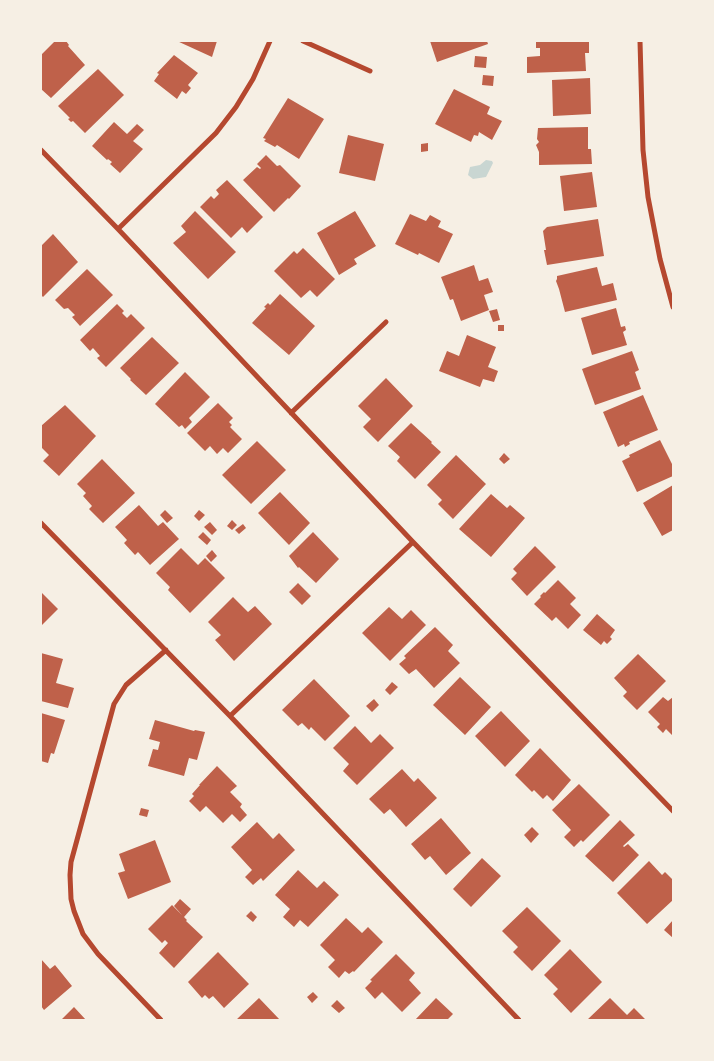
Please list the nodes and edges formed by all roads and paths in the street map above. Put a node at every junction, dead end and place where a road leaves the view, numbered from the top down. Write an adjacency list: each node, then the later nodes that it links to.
1 (270, 41): 6 (street)
2 (303, 41): 4 (street)
3 (640, 41): 7 (street)
4 (370, 71)
5 (41, 150): 6 (street)
6 (118, 229): 9 (street)
7 (673, 306)
8 (386, 322): 9 (street)
9 (291, 413): 11 (street)
10 (41, 523): 12 (street)
11 (413, 542): 13 (street); 14 (street)
12 (166, 650): 13 (street); 15 (street)
13 (230, 716): 16 (street)
14 (673, 811)
15 (161, 1020)
16 (519, 1020)

